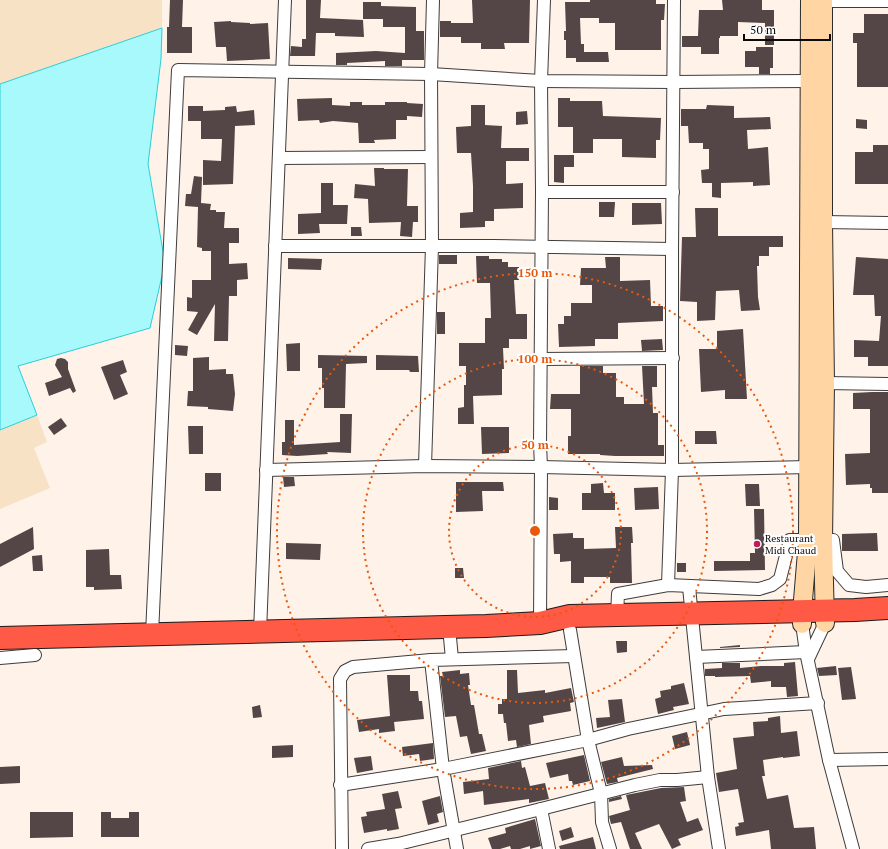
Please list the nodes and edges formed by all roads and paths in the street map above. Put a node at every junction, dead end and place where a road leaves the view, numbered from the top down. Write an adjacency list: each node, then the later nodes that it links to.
1 (285, 0): 7 (street)
2 (433, 0): 8 (street)
3 (544, 0): 9 (street)
4 (674, 0): 11 (street)
5 (819, 0): 6 (street); 10 (street); 16 (street)
6 (888, 1)
7 (282, 72): 8 (street); 13 (street); 45 (street)
8 (432, 74): 9 (street); 12 (street)
9 (541, 81): 11 (street); 14 (street)
10 (809, 81): 11 (street); 28 (street)
11 (674, 82): 15 (street)
12 (431, 157): 13 (street); 19 (street)
13 (279, 158): 18 (street)
14 (542, 192): 15 (street); 20 (street)
15 (673, 192): 21 (street)
16 (823, 222): 17 (street); 24 (street)
17 (888, 223)
18 (275, 246): 19 (street); 29 (street)
19 (432, 246): 20 (street); 26 (street)
20 (542, 248): 21 (street); 23 (street)
21 (672, 249): 22 (street)
22 (673, 358): 23 (street); 30 (street)
23 (540, 359): 27 (street)
24 (825, 383): 25 (street); 31 (street)
25 (888, 384)
26 (426, 466): 27 (street); 29 (street)
27 (542, 467): 30 (street); 41 (street)
28 (809, 467): 30 (street); 31 (street)
29 (266, 470): 44 (street)
30 (672, 470): 32 (street)
31 (815, 540): 33 (street); 34 (street); 37 (street); 38 (street)
32 (668, 585): 34 (street); 36 (street)
33 (888, 585)
34 (689, 587): 39 (street)
35 (888, 608): 37 (highway)
36 (617, 615): 39 (highway); 41 (highway)
37 (825, 617): 38 (highway); 40 (highway); 48 (street)
38 (802, 618): 39 (highway); 48 (street)
39 (692, 621): 43 (highway); 50 (street)
40 (888, 621)
41 (540, 623): 42 (highway); 43 (highway)
42 (449, 627): 44 (highway); 52 (street)
43 (570, 630): 49 (street)
44 (260, 632): 45 (highway)
45 (152, 634): 46 (highway)
46 (0, 638)
47 (35, 655): 51 (street)
48 (807, 655): 50 (street); 54 (street)
49 (574, 656): 52 (street); 56 (street)
50 (696, 657): 55 (street)
51 (0, 658)
52 (452, 659): 53 (street)
53 (431, 660): 59 (street); 61 (street)
54 (818, 703): 55 (street); 58 (street)
55 (700, 713): 56 (street); 60 (street)
56 (588, 740): 59 (street); 62 (street)
57 (888, 759): 58 (street)
58 (829, 760): 71 (street)
59 (443, 769): 61 (street); 64 (street)
60 (708, 777): 62 (street); 70 (street)
61 (340, 784): 65 (street)
62 (601, 793): 63 (street); 69 (street)
63 (541, 809): 64 (street); 68 (street)
64 (454, 830): 66 (street); 67 (street)
65 (342, 849)
66 (368, 849)
67 (458, 849)
68 (549, 849)
69 (610, 849)
70 (719, 849)
71 (853, 849)

